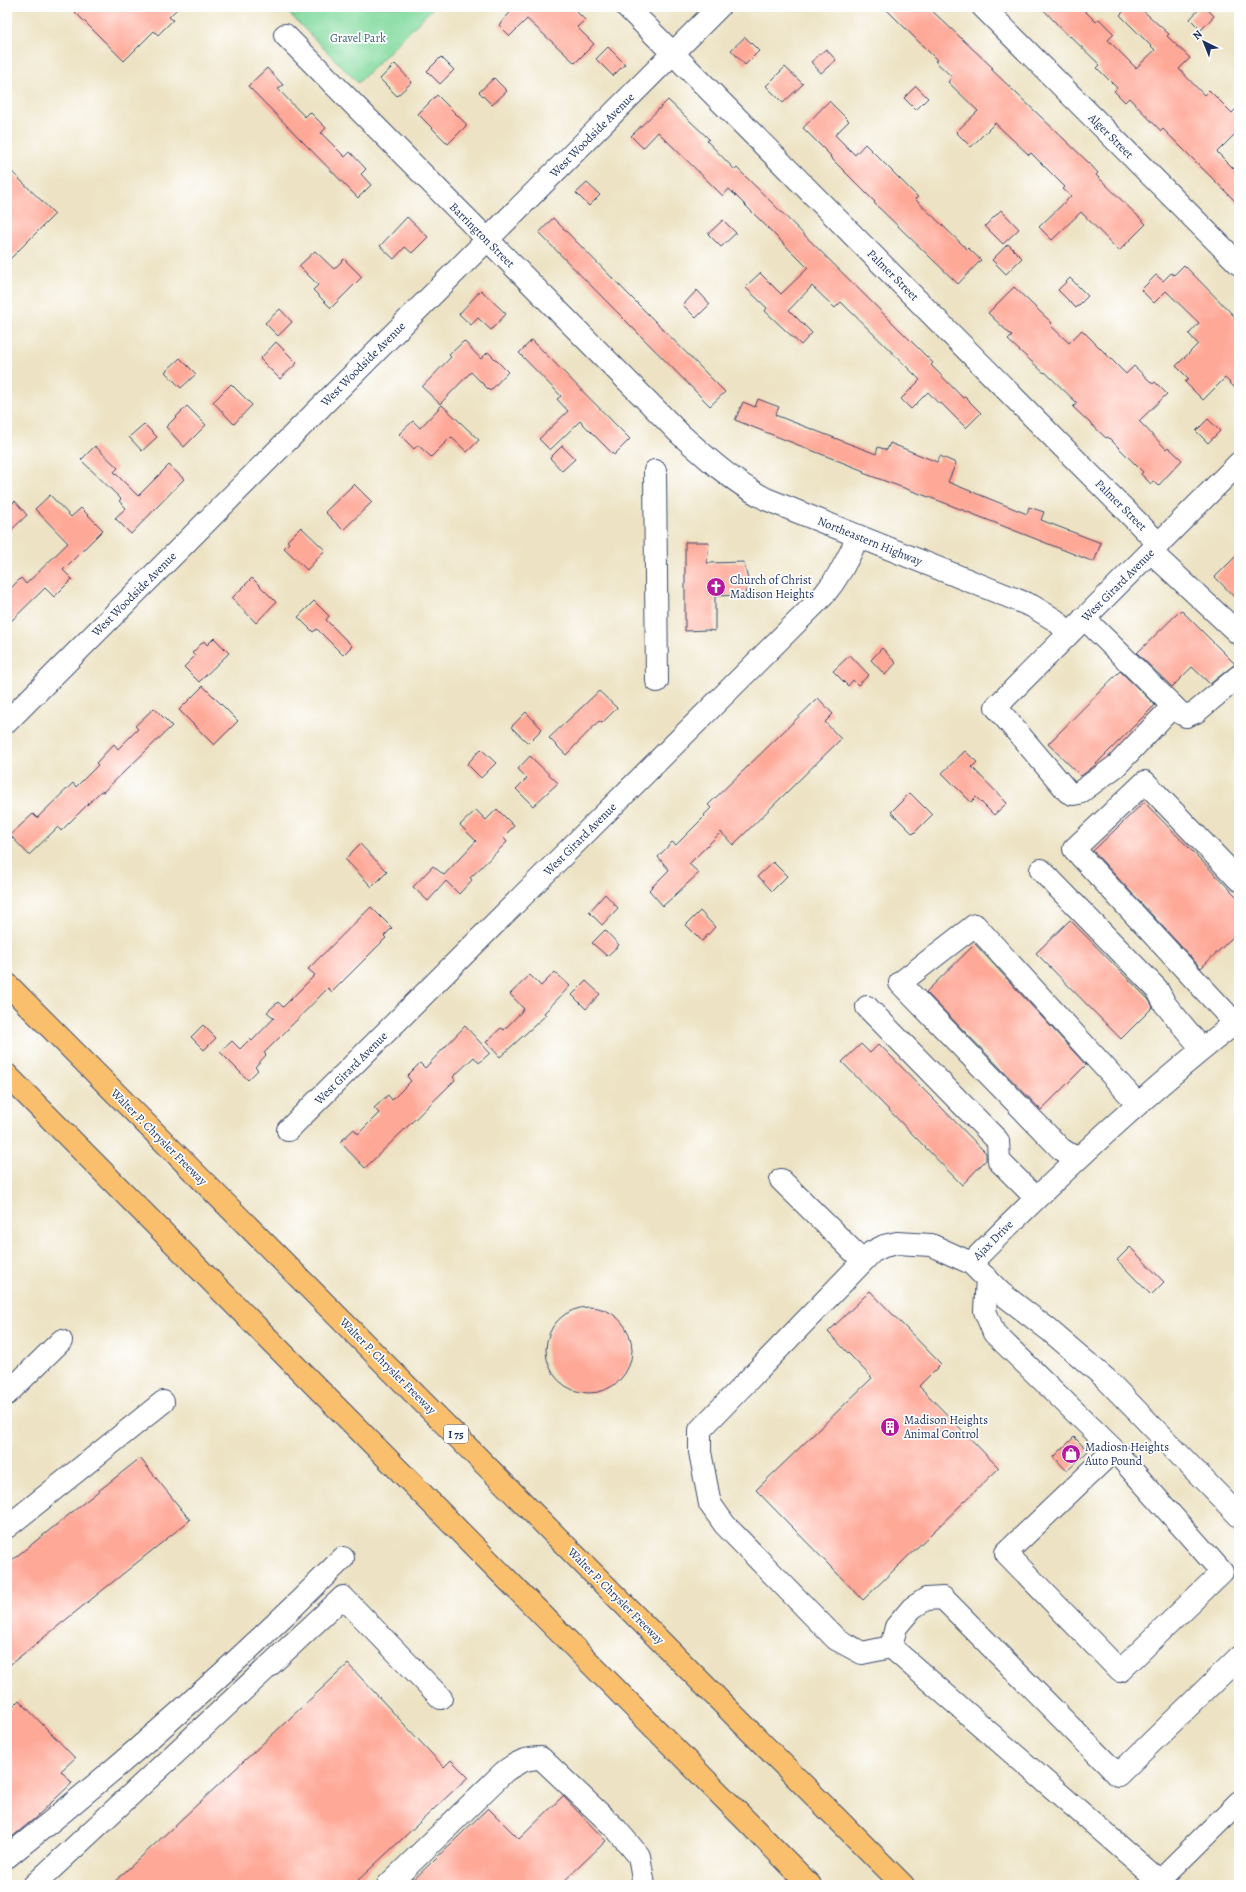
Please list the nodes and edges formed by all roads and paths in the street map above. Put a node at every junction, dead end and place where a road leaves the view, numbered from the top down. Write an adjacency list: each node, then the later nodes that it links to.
1 (627, 7): 5 (street, Palmer Street)
2 (719, 7): 5 (street, West Woodside Avenue)
3 (983, 7): 7 (street, Alger Street)
4 (285, 35): 6 (street, Barrington Street)
5 (673, 53): 6 (street, West Woodside Avenue); 12 (street, Palmer Street)
6 (487, 240): 8 (street, Barrington Street); 18 (street, West Woodside Avenue)
7 (1239, 264)
8 (680, 434): 11 (street, Northeastern Highway)
9 (1239, 463): 12 (street, West Girard Avenue)
10 (655, 471): 16 (street)
11 (858, 536): 13 (street, Northeastern Highway); 27 (street, West Girard Avenue)
12 (1155, 548): 13 (street, West Girard Avenue); 14 (street, Palmer Street)
13 (1077, 626): 17 (street, Northeastern Highway); 17 (street, West Girard Avenue)
14 (1239, 634)
15 (1239, 676): 17 (street, Northeastern Highway)
16 (657, 681)
17 (1173, 706)
18 (7, 722)
19 (1041, 870): 24 (street)
20 (1239, 880): 23 (street)
21 (7, 984): 51 (highway, Walter P. Chrysler Freeway / I 75)
22 (866, 1007): 30 (street)
23 (1237, 1021): 24 (street, Ajax Drive)
24 (1202, 1049): 26 (street, Ajax Drive)
25 (7, 1075): 50 (highway)
26 (1138, 1104): 28 (street, Ajax Drive); 28 (street)
27 (288, 1130)
28 (1077, 1160): 30 (street, Ajax Drive)
29 (781, 1180): 31 (street)
30 (1036, 1198): 32 (street, Ajax Drive)
31 (863, 1261): 32 (street); 41 (street)
32 (971, 1263): 33 (street, Ajax Drive)
33 (987, 1278): 37 (street); 38 (street, Ajax Drive)
34 (61, 1341): 35 (street)
35 (7, 1394)
36 (163, 1402): 39 (street)
37 (1114, 1450): 37 (street)
38 (1239, 1516)
39 (8, 1523)
40 (344, 1558): 45 (street)
41 (891, 1647): 42 (street); 46 (street)
42 (1239, 1657)
43 (442, 1698): 47 (street)
44 (1239, 1802): 46 (street)
45 (7, 1857)
46 (1162, 1883)
47 (34, 1885)
48 (388, 1885): 49 (street)
49 (644, 1885)
50 (810, 1885)
51 (903, 1885)

